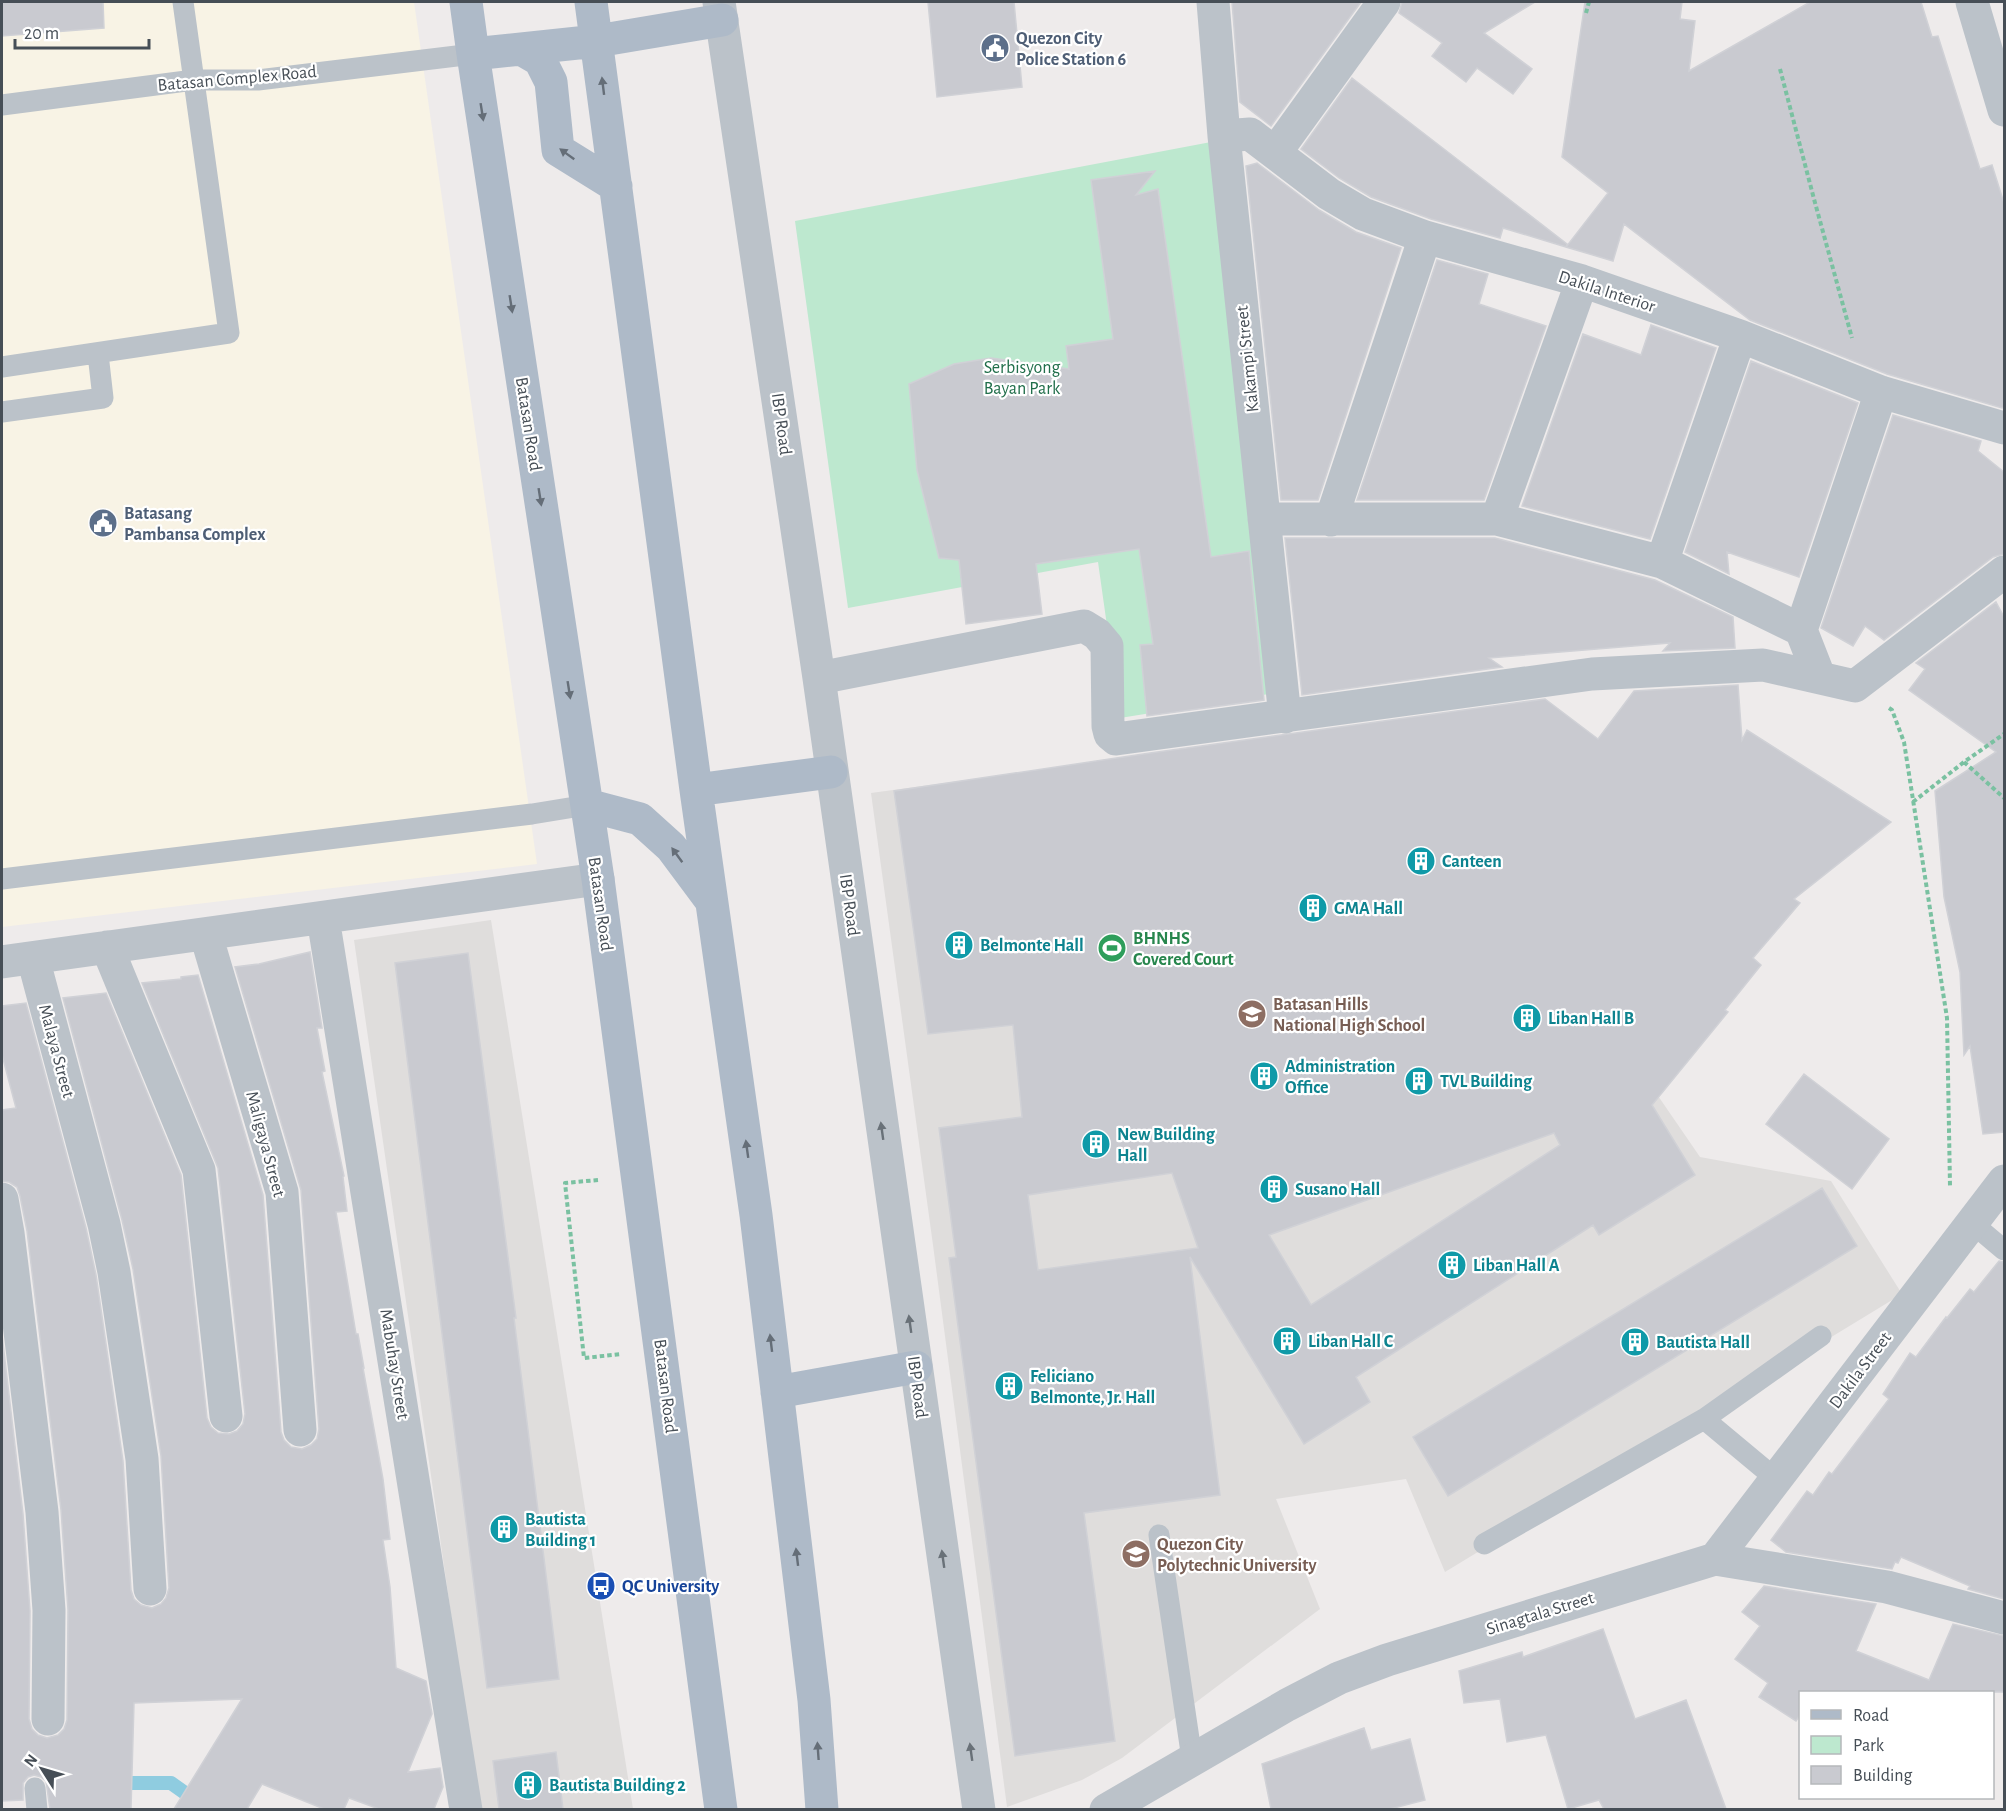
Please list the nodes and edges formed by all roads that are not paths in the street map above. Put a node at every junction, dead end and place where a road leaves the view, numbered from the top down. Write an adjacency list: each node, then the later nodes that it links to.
1 (183, 2): 11 (lane)
2 (466, 2): 10 (main road, Batasan Road)
3 (591, 2): 8 (main road)
4 (1213, 2): 14 (street, Kakampi Street)
5 (1384, 2): 15 (street)
6 (1972, 2): 13 (street)
7 (721, 11): 8 (main road); 32 (street, IBP Road)
8 (597, 41): 9 (main road); 16 (main road, one-way to 8)
9 (521, 49): 10 (main road); 16 (main road, one-way to 9)
10 (473, 54): 11 (lane, Batasan Complex Road); 36 (main road, Batasan Road, one-way to 36)
11 (194, 80): 12 (lane, Batasan Complex Road); 20 (lane)
12 (2, 105)
13 (2004, 110)
14 (1224, 136): 15 (street, Dakila Interior); 25 (street, Kakampi Street)
15 (1275, 153): 17 (street, Dakila Interior)
16 (616, 186): 35 (main road)
17 (1425, 237): 18 (street, Dakila Interior); 26 (street)
18 (1582, 281): 19 (street, Dakila Interior); 27 (street)
19 (1740, 336): 22 (street, Dakila Interior); 28 (street)
20 (98, 354): 21 (lane); 23 (lane)
21 (2, 368)
22 (1873, 389): 24 (street, Dakila Interior); 30 (street)
23 (2, 412)
24 (2004, 428)
25 (1264, 519): 26 (street); 33 (street, Kakampi Street)
26 (1331, 519): 27 (street)
27 (1497, 519): 28 (street)
28 (1662, 562): 30 (street)
29 (2004, 572): 31 (street)
30 (1801, 630): 31 (street)
31 (1819, 676): 33 (street)
32 (819, 678): 33 (street); 34 (street, IBP Road)
33 (1285, 717)
34 (831, 772): 35 (main road); 49 (street, IBP Road, one-way to 34)
35 (696, 790): 39 (main road)
36 (587, 806): 37 (lane); 38 (main road, Batasan Road); 39 (main road, one-way to 36)
37 (2, 879)
38 (598, 879): 40 (street); 63 (main road, Batasan Road)
39 (712, 902): 50 (main road, one-way to 39)
40 (323, 918): 41 (street); 62 (street, Mabuhay Street)
41 (206, 935): 42 (street); 53 (street, Maligaya Street)
42 (107, 947): 43 (street); 51 (street)
43 (17, 960): 58 (street, Malaya Street)
44 (2004, 1181): 46 (street, Dakila Street)
45 (2, 1199): 60 (street)
46 (1972, 1222): 47 (lane); 54 (street, Dakila Street)
47 (2004, 1250)
48 (1821, 1336): 52 (lane)
49 (916, 1367): 50 (main road); 65 (street, IBP Road, one-way to 49)
50 (777, 1392): 64 (main road, one-way to 50)
51 (226, 1416)
52 (1704, 1419): 54 (lane); 56 (lane)
53 (300, 1430)
54 (1776, 1479): 57 (street, Dakila Street)
55 (1159, 1535): 61 (lane)
56 (1484, 1544)
57 (1715, 1559): 59 (street, Sinagtala Street); 61 (street, Sinagtala Street)
58 (150, 1589)
59 (2004, 1618)
60 (48, 1719)
61 (1192, 1759): 66 (street, Sinagtala Street)
62 (466, 1809)
63 (721, 1809)
64 (822, 1809)
65 (979, 1809)
66 (1106, 1809)

